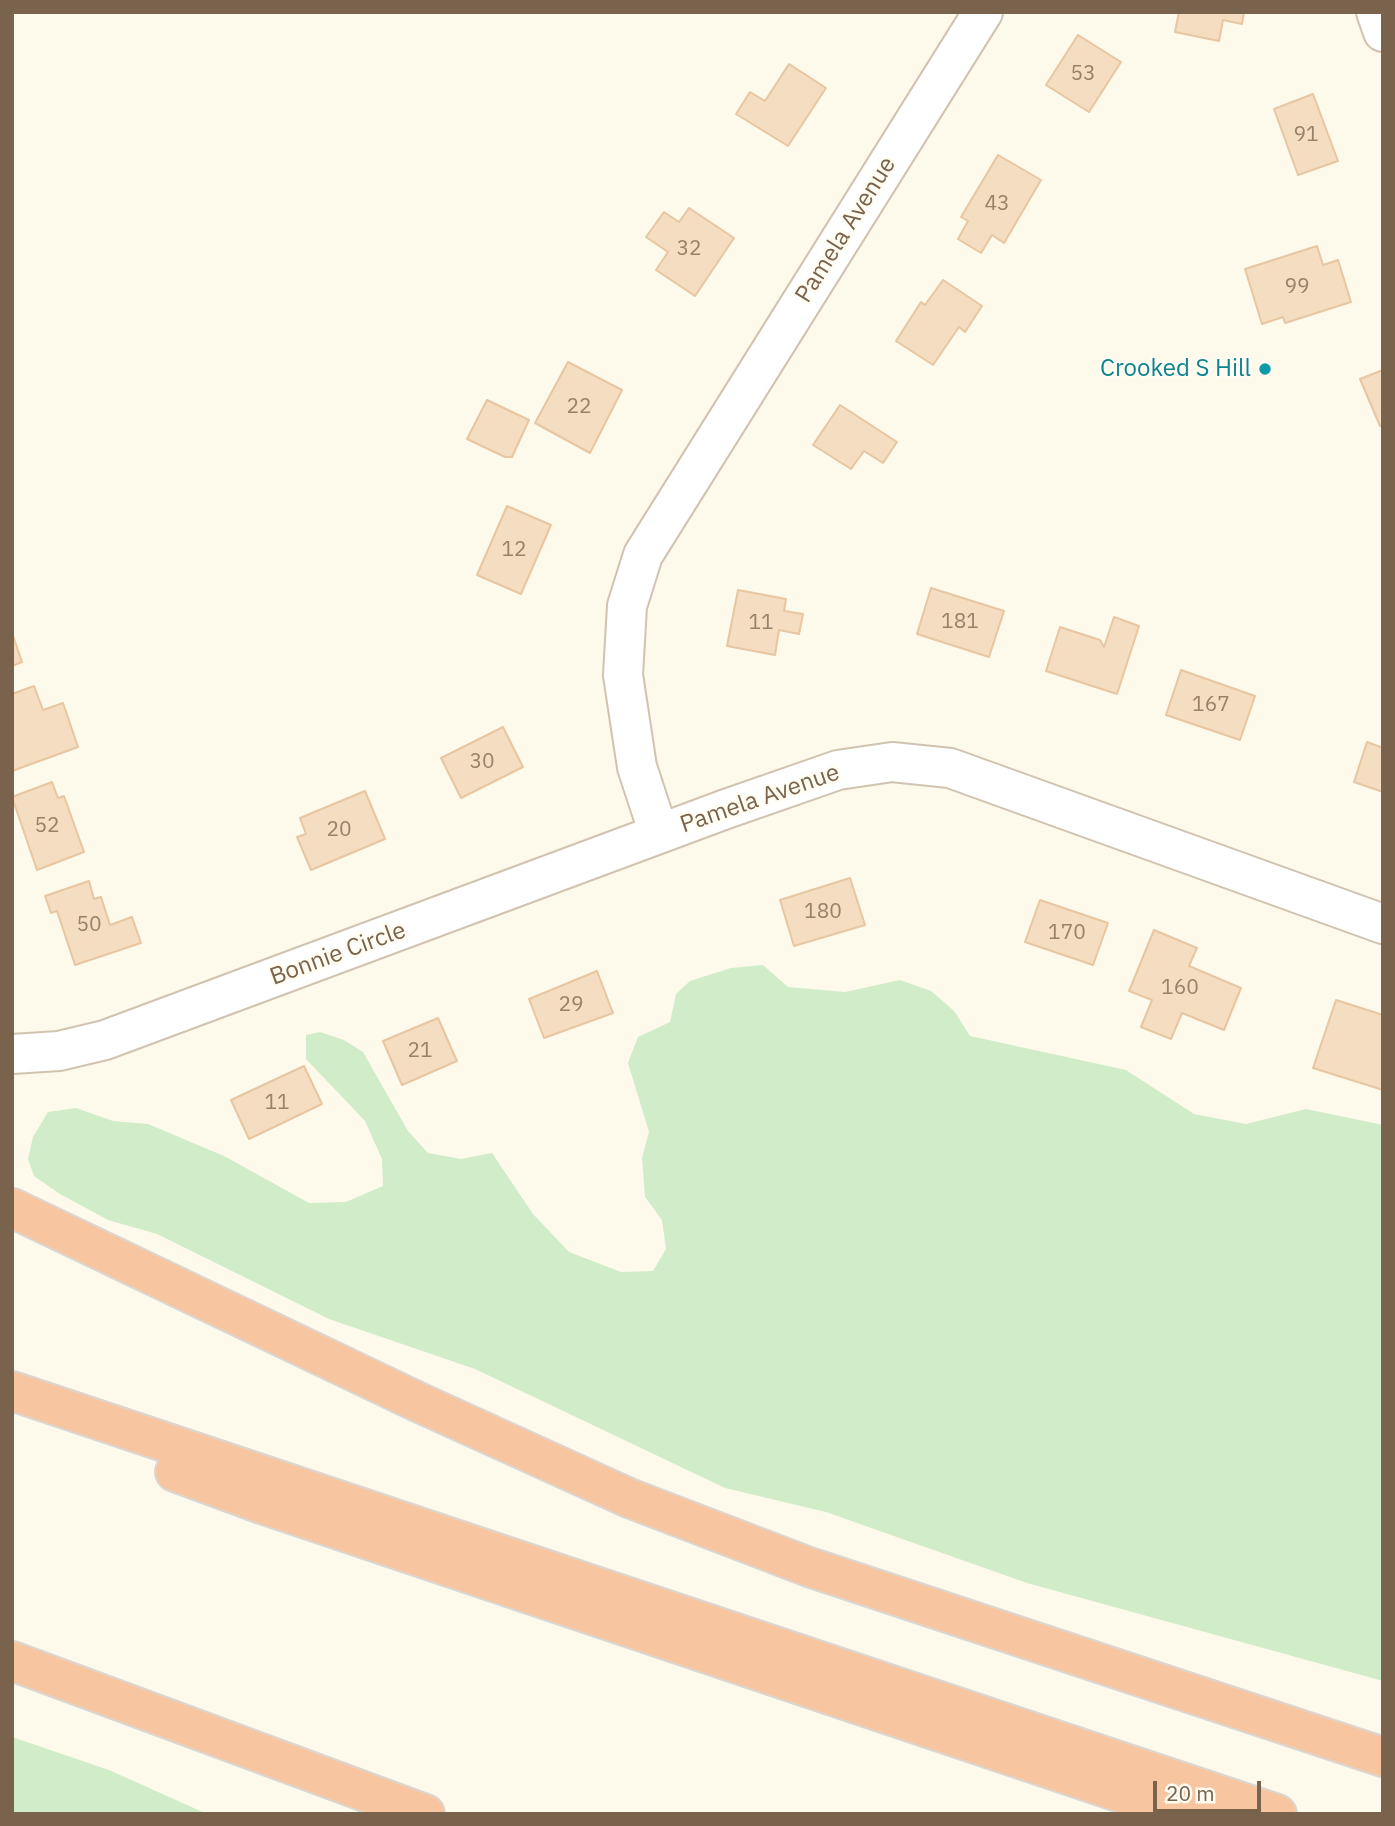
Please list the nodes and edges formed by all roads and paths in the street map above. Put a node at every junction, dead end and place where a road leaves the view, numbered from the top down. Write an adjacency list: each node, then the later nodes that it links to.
1 (983, 12): 4 (street, Pamela Avenue)
2 (1376, 12): 3 (street)
3 (1383, 32)
4 (659, 834): 5 (street, Pamela Avenue); 6 (street, Bonnie Circle)
5 (1383, 924)
6 (12, 1054)
7 (12, 1208): 11 (highway)
8 (12, 1391): 14 (highway)
9 (12, 1410): 13 (highway)
10 (12, 1661): 12 (highway)
11 (1383, 1757)
12 (425, 1814)
13 (1184, 1814)
14 (1277, 1814)

